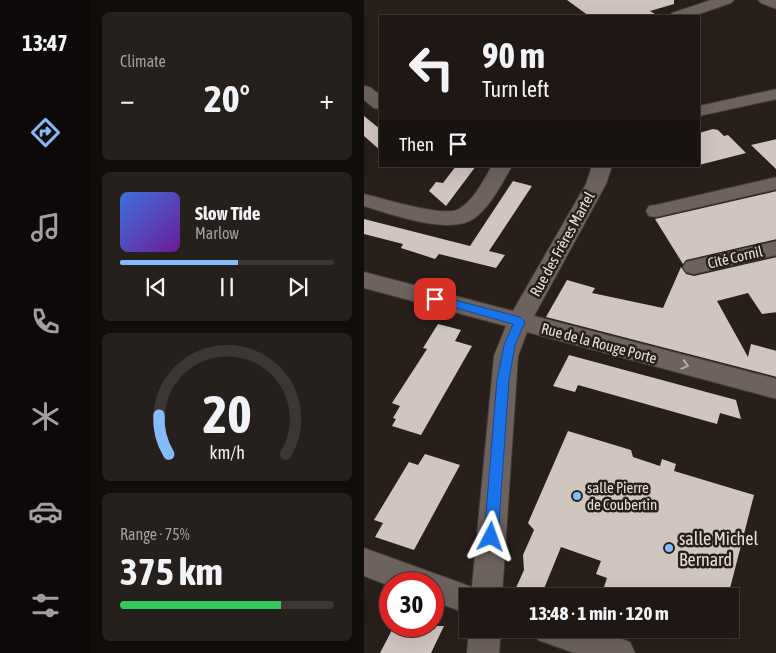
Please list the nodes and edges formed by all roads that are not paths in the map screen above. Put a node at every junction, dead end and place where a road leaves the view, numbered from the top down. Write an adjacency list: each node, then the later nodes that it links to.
1 (726, 0): 4 (street)
2 (766, 0): 3 (street)
3 (776, 5)
4 (681, 15)
5 (364, 91): 7 (street)
6 (776, 94): 8 (street)
7 (379, 103)
8 (700, 112)
9 (501, 167): 12 (street)
10 (602, 167): 17 (street, Rue des Frères Martel)
11 (776, 184): 13 (street)
12 (364, 200)
13 (656, 212)
14 (776, 248): 15 (street, Cité Cornil)
15 (694, 267)
16 (364, 280): 17 (street, Rue de la Rouge Porte)
17 (520, 322): 18 (street, Rue de la Rouge Porte, one-way to 18); 21 (street, Rue des Frères Martel)
18 (776, 389)
19 (364, 562): 20 (street)
20 (391, 572)
21 (488, 588)
22 (444, 591): 23 (street)
23 (459, 597)
24 (484, 638): 26 (street)
25 (575, 638): 27 (street)
26 (483, 653)
27 (619, 653)

